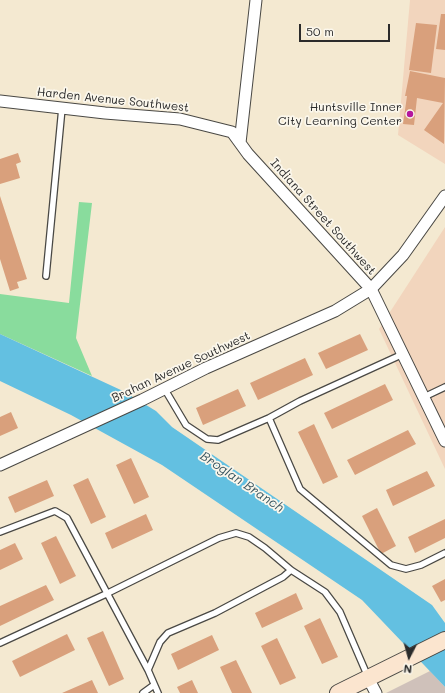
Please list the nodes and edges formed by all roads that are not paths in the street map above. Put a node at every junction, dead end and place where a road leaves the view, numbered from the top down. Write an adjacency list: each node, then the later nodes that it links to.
1 (256, 0): 4 (street)
2 (0, 101): 3 (street, Harden Avenue Southwest)
3 (62, 108): 4 (street, Harden Avenue Southwest); 6 (lane)
4 (240, 143): 7 (street, Indiana Street Southwest)
5 (445, 196): 7 (street, Brahan Avenue Southwest)
6 (46, 276)
7 (371, 289): 8 (street, Indiana Street Southwest); 10 (street, Brahan Avenue Southwest)
8 (403, 353): 11 (street, Indiana Street Southwest); 12 (lane)
9 (445, 387): 11 (lane)
10 (164, 388): 12 (lane); 14 (street, Brahan Avenue Southwest)
11 (424, 397): 13 (street, Indiana Street Southwest)
12 (269, 418): 16 (lane)
13 (445, 441)
14 (0, 465)
15 (0, 532): 18 (lane)
16 (445, 553)
17 (291, 570): 18 (lane); 21 (lane); 22 (lane)
18 (106, 594): 20 (lane); 21 (lane)
19 (445, 640): 22 (street)
20 (0, 642)
21 (148, 670): 23 (lane)
22 (368, 678): 26 (street); 27 (street)
23 (154, 685): 24 (lane); 25 (lane)
24 (143, 693)
25 (158, 693)
26 (338, 693)
27 (376, 693)

